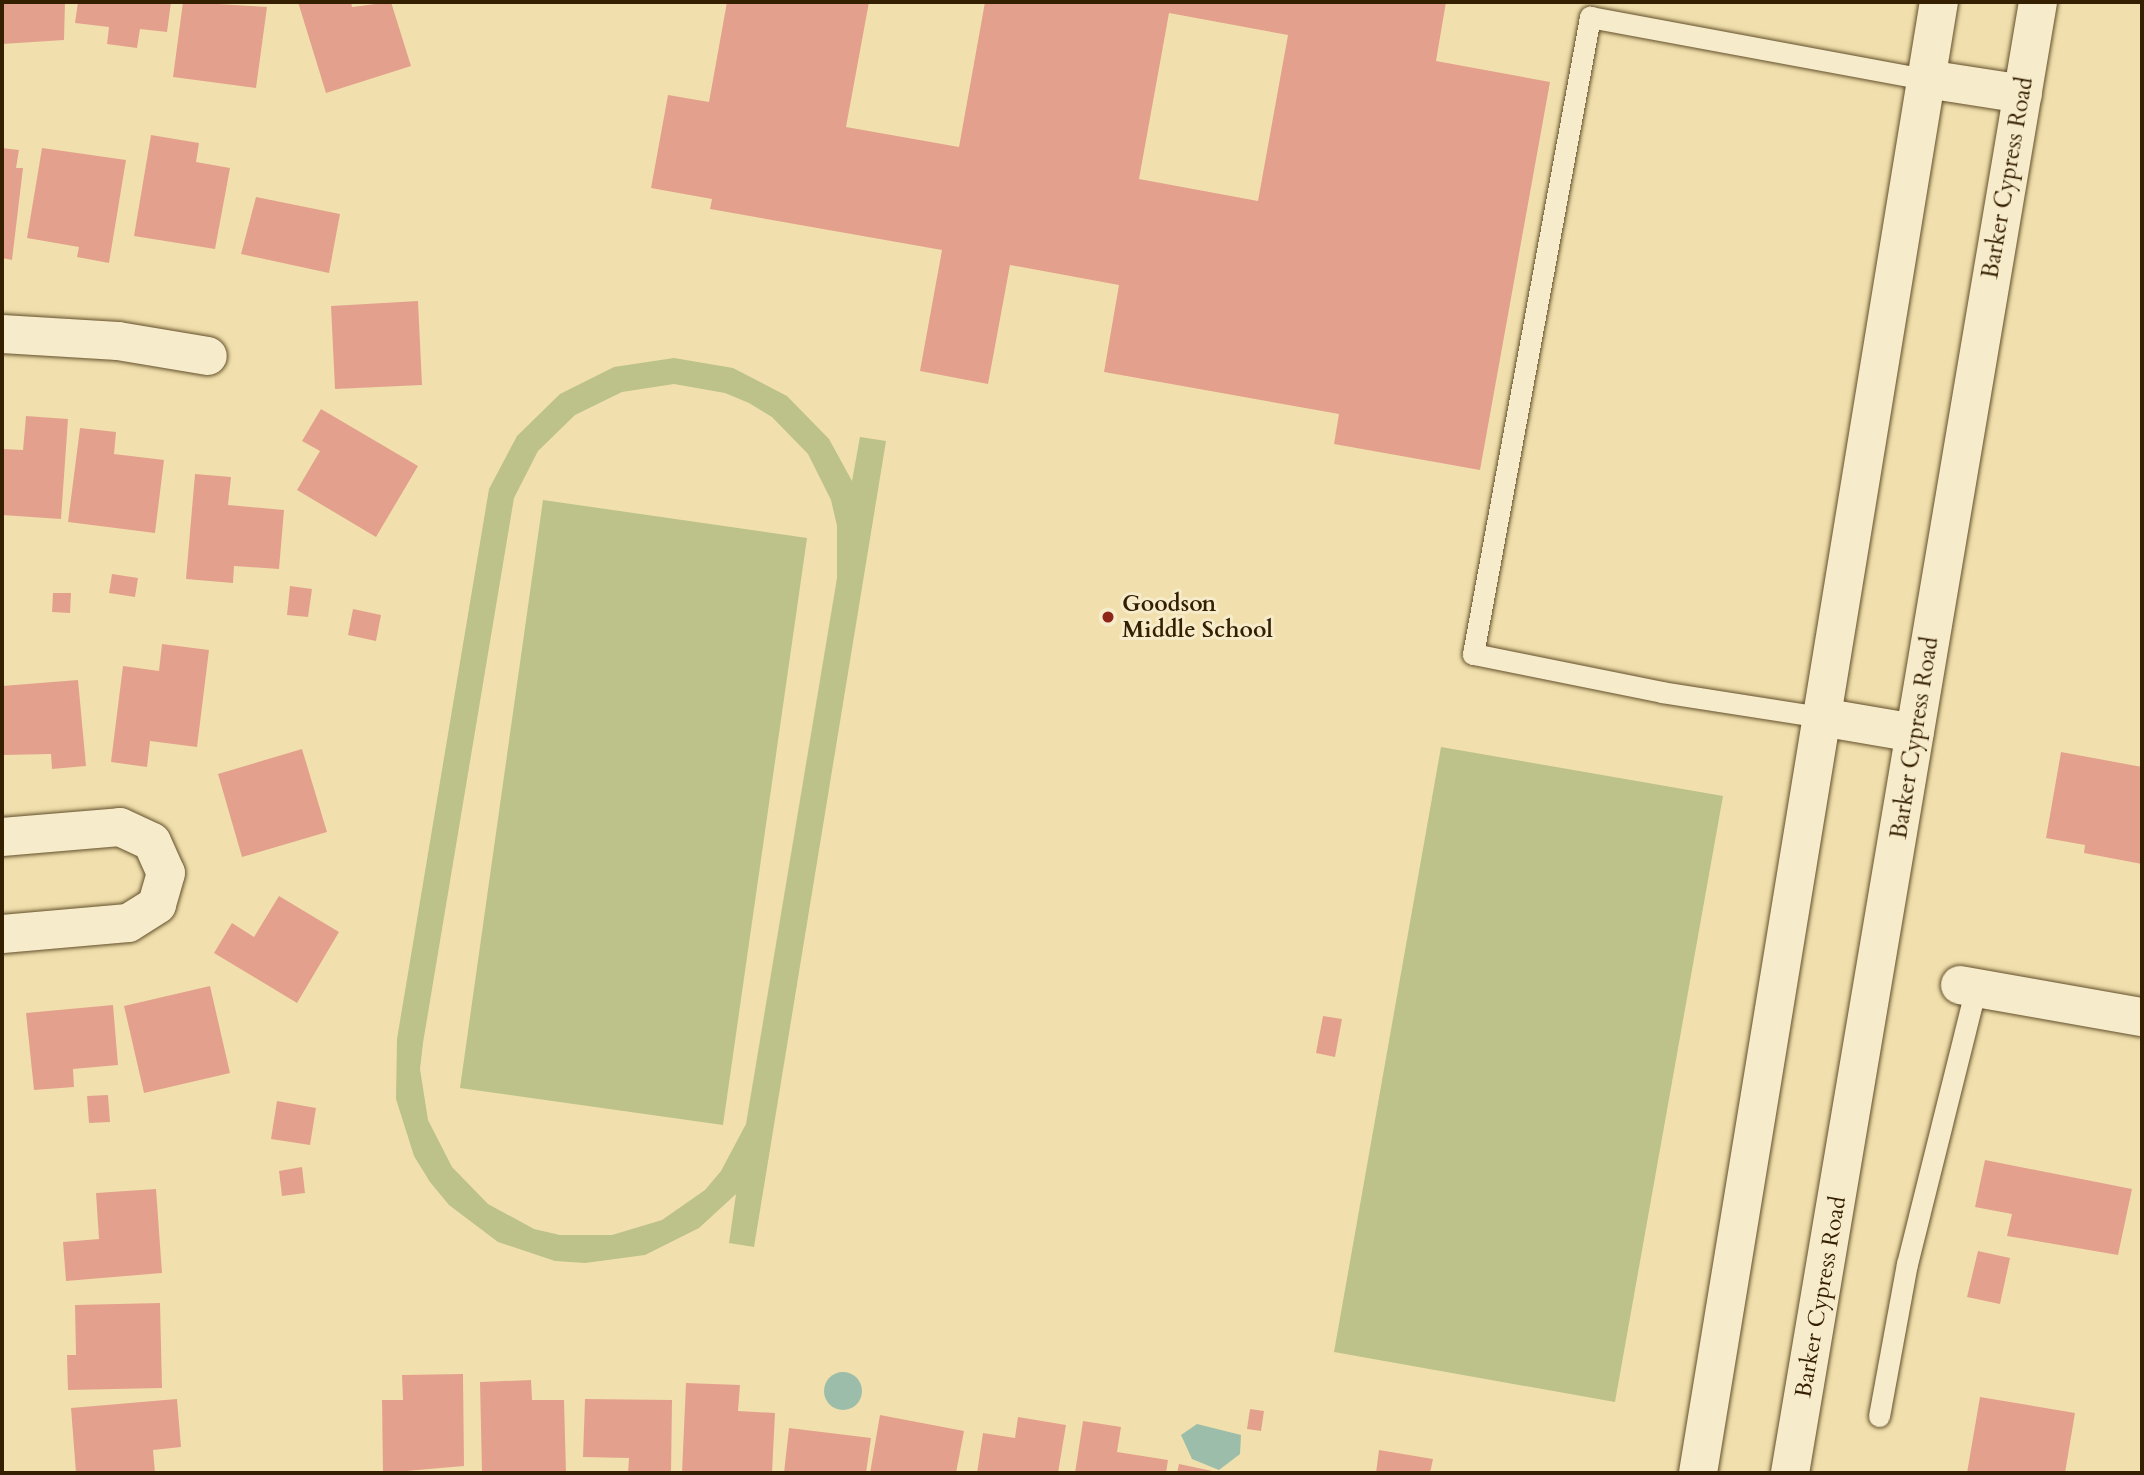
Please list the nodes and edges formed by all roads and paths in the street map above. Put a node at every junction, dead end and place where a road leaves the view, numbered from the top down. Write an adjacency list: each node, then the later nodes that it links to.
1 (1939, 2): 3 (main road)
2 (2038, 2): 4 (main road, Barker Cypress Road)
3 (1926, 79): 4 (main road); 7 (main road); 7 (lane)
4 (2023, 94): 8 (main road, Barker Cypress Road)
5 (2, 334): 6 (main road)
6 (208, 356)
7 (1821, 717): 8 (main road); 14 (main road)
8 (1915, 733): 15 (main road, Barker Cypress Road)
9 (2, 837): 10 (main road)
10 (2, 934)
11 (1968, 987): 12 (main road); 13 (lane)
12 (2142, 1017)
13 (1879, 1416)
14 (1698, 1473)
15 (1790, 1473)

